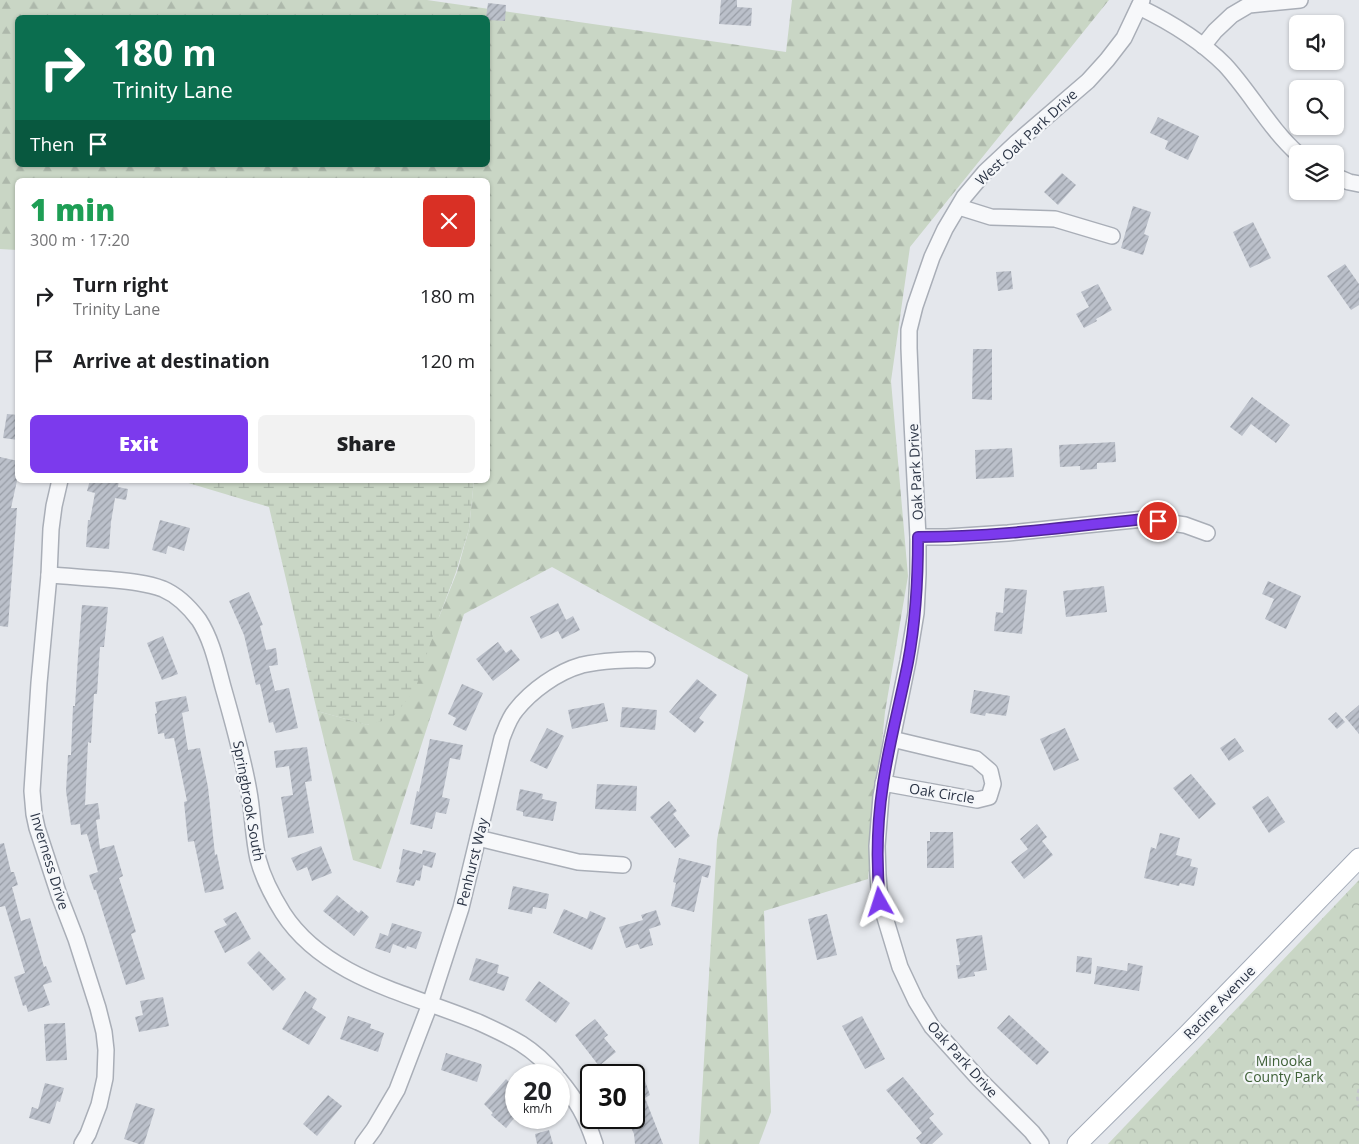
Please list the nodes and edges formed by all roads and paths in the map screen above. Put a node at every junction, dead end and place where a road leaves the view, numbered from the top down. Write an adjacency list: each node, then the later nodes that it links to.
1 (1300, 0): 3 (street)
2 (1141, 4): 3 (street); 7 (street, West Oak Park Drive)
3 (1203, 46): 4 (street)
4 (1289, 145)
5 (1344, 180): 6 (street)
6 (1359, 184)
7 (959, 206): 8 (street); 9 (street, West Oak Park Drive)
8 (1112, 236)
9 (909, 342): 12 (street, Oak Park Drive)
10 (59, 483): 13 (street, Inverness Drive)
11 (1207, 534): 12 (street)
12 (918, 537): 15 (street, Oak Park Drive)
13 (49, 575): 20 (street, Springbrook South); 25 (street, Inverness Drive)
14 (647, 660): 17 (street, Penhurst Way)
15 (892, 739): 16 (street, Oak Park Drive); 16 (street, Oak Circle)
16 (883, 783): 28 (street, Oak Park Drive)
17 (478, 838): 19 (street); 20 (street, Penhurst Way)
18 (1359, 858): 29 (main road, Racine Avenue)
19 (623, 865)
20 (430, 1004): 21 (street, Springbrook South); 26 (street, Penhurst Way)
21 (546, 1064)
22 (1359, 1089): 24 (path)
23 (570, 1094): 27 (street)
24 (1359, 1106)
25 (82, 1144)
26 (363, 1144)
27 (595, 1144)
28 (1041, 1144)
29 (1077, 1144)

